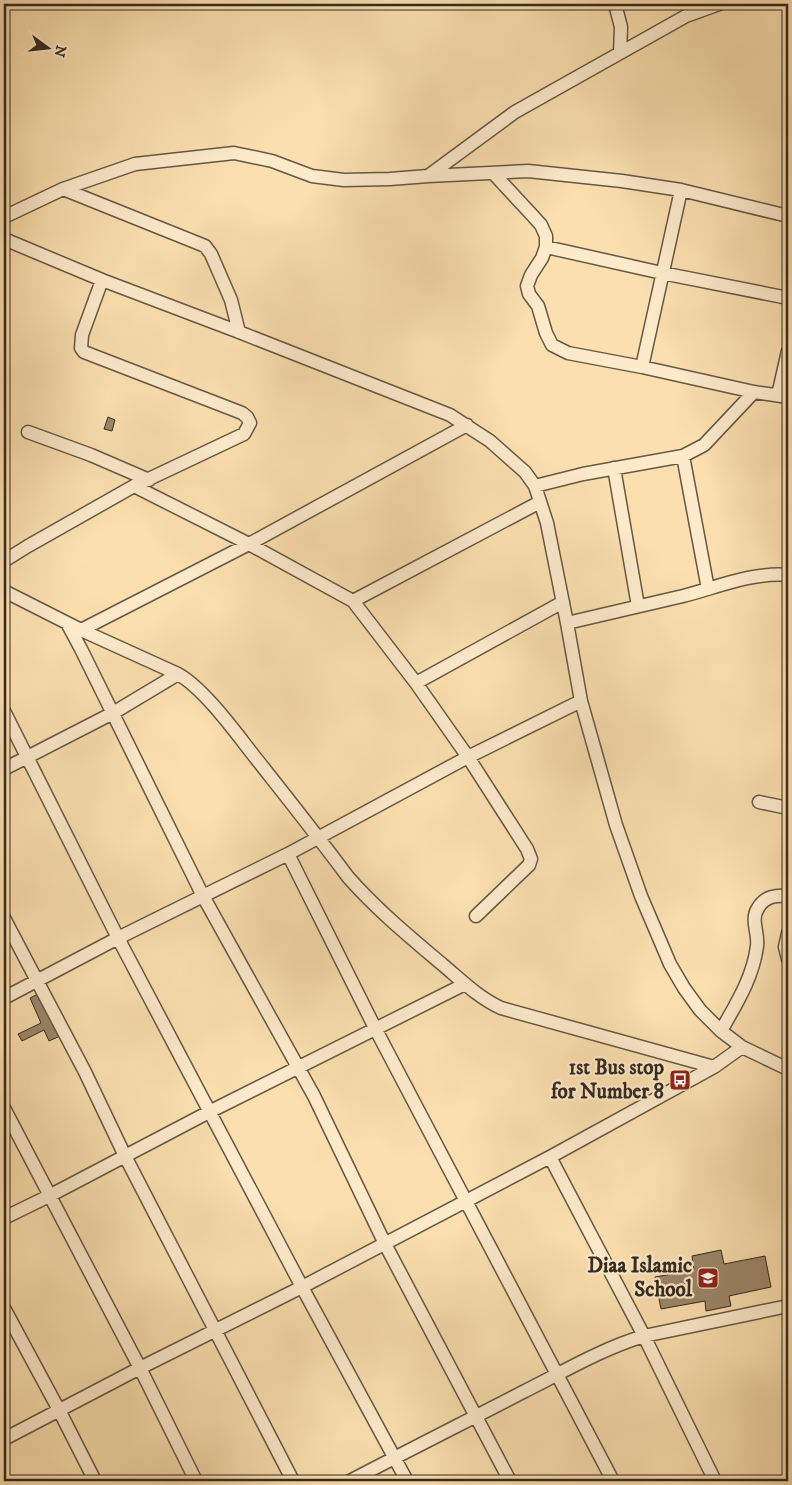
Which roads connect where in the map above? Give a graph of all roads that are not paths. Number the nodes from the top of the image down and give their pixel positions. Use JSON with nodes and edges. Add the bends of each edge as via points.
{"nodes":[{"id":1,"x":615,"y":4,"type":"edge"},
{"id":2,"x":690,"y":4,"type":"edge"},
{"id":3,"x":719,"y":4,"type":"edge"},
{"id":4,"x":686,"y":16,"type":"junction"},
{"id":5,"x":620,"y":53,"type":"junction"},
{"id":6,"x":493,"y":173,"type":"junction"},
{"id":7,"x":428,"y":176,"type":"junction"},
{"id":8,"x":62,"y":189,"type":"junction"},
{"id":9,"x":681,"y":190,"type":"junction"},
{"id":10,"x":788,"y":216,"type":"edge"},
{"id":11,"x":4,"y":217,"type":"edge"},
{"id":12,"x":4,"y":239,"type":"edge"},
{"id":13,"x":546,"y":246,"type":"junction"},
{"id":14,"x":662,"y":273,"type":"junction"},
{"id":15,"x":102,"y":280,"type":"junction"},
{"id":16,"x":788,"y":298,"type":"edge"},
{"id":17,"x":239,"y":332,"type":"junction"},
{"id":18,"x":788,"y":351,"type":"edge"},
{"id":19,"x":642,"y":367,"type":"junction"},
{"id":20,"x":754,"y":392,"type":"junction"},
{"id":21,"x":783,"y":396,"type":"edge"},
{"id":22,"x":467,"y":425,"type":"junction"},
{"id":23,"x":28,"y":432,"type":"dead end"},
{"id":24,"x":682,"y":456,"type":"junction"},
{"id":25,"x":614,"y":468,"type":"junction"},
{"id":26,"x":149,"y":480,"type":"junction"},
{"id":27,"x":134,"y":486,"type":"junction"},
{"id":28,"x":535,"y":486,"type":"junction"},
{"id":29,"x":540,"y":502,"type":"junction"},
{"id":30,"x":249,"y":544,"type":"junction"},
{"id":31,"x":4,"y":561,"type":"edge"},
{"id":32,"x":788,"y":575,"type":"edge"},
{"id":33,"x":708,"y":589,"type":"junction"},
{"id":34,"x":4,"y":591,"type":"edge"},
{"id":35,"x":353,"y":602,"type":"junction"},
{"id":36,"x":563,"y":602,"type":"junction"},
{"id":37,"x":638,"y":606,"type":"junction"},
{"id":38,"x":568,"y":622,"type":"junction"},
{"id":39,"x":67,"y":623,"type":"junction"},
{"id":40,"x":80,"y":630,"type":"junction"},
{"id":41,"x":178,"y":674,"type":"junction"},
{"id":42,"x":416,"y":683,"type":"junction"},
{"id":43,"x":581,"y":701,"type":"junction"},
{"id":44,"x":4,"y":711,"type":"edge"},
{"id":45,"x":113,"y":713,"type":"junction"},
{"id":46,"x":28,"y":757,"type":"junction"},
{"id":47,"x":468,"y":757,"type":"junction"},
{"id":48,"x":4,"y":769,"type":"edge"},
{"id":49,"x":759,"y":802,"type":"dead end"},
{"id":50,"x":788,"y":808,"type":"edge"},
{"id":51,"x":318,"y":837,"type":"junction"},
{"id":52,"x":288,"y":854,"type":"junction"},
{"id":53,"x":203,"y":896,"type":"junction"},
{"id":54,"x":788,"y":896,"type":"edge"},
{"id":55,"x":476,"y":916,"type":"dead end"},
{"id":56,"x":4,"y":918,"type":"edge"},
{"id":57,"x":788,"y":933,"type":"edge"},
{"id":58,"x":118,"y":938,"type":"junction"},
{"id":59,"x":788,"y":958,"type":"edge"},
{"id":60,"x":38,"y":981,"type":"junction"},
{"id":61,"x":465,"y":984,"type":"junction"},
{"id":62,"x":4,"y":998,"type":"edge"},
{"id":63,"x":375,"y":1028,"type":"junction"},
{"id":64,"x":721,"y":1031,"type":"junction"},
{"id":65,"x":742,"y":1047,"type":"junction"},
{"id":66,"x":298,"y":1067,"type":"junction"},
{"id":67,"x":714,"y":1068,"type":"junction"},
{"id":68,"x":788,"y":1069,"type":"edge"},
{"id":69,"x":4,"y":1108,"type":"edge"},
{"id":70,"x":209,"y":1112,"type":"junction"},
{"id":71,"x":125,"y":1156,"type":"junction"},
{"id":72,"x":550,"y":1157,"type":"junction"},
{"id":73,"x":49,"y":1196,"type":"junction"},
{"id":74,"x":465,"y":1201,"type":"junction"},
{"id":75,"x":4,"y":1218,"type":"edge"},
{"id":76,"x":385,"y":1244,"type":"junction"},
{"id":77,"x":302,"y":1287,"type":"junction"},
{"id":78,"x":788,"y":1306,"type":"edge"},
{"id":79,"x":4,"y":1308,"type":"edge"},
{"id":80,"x":215,"y":1331,"type":"junction"},
{"id":81,"x":644,"y":1336,"type":"junction"},
{"id":82,"x":140,"y":1368,"type":"junction"},
{"id":83,"x":556,"y":1375,"type":"junction"},
{"id":84,"x":59,"y":1410,"type":"junction"},
{"id":85,"x":476,"y":1416,"type":"junction"},
{"id":86,"x":4,"y":1439,"type":"edge"},
{"id":87,"x":395,"y":1458,"type":"junction"},
{"id":88,"x":95,"y":1481,"type":"edge"},
{"id":89,"x":196,"y":1481,"type":"edge"},
{"id":90,"x":293,"y":1481,"type":"edge"},
{"id":91,"x":350,"y":1481,"type":"edge"},
{"id":92,"x":406,"y":1481,"type":"edge"},
{"id":93,"x":510,"y":1481,"type":"edge"},
{"id":94,"x":612,"y":1481,"type":"edge"},
{"id":95,"x":715,"y":1481,"type":"edge"}],
"edges":[{"from":1,"to":5,"type":"street","via":[[621,27]]},
{"from":2,"to":4,"type":"street"},
{"from":3,"to":4,"type":"street"},
{"from":4,"to":5,"type":"street"},
{"from":5,"to":7,"type":"street","via":[[514,112]]},
{"from":6,"to":7,"type":"street"},
{"from":6,"to":9,"type":"street","via":[[528,171]]},
{"from":6,"to":13,"type":"street","via":[[541,225]]},
{"from":7,"to":8,"type":"street","via":[[344,180],[312,176],[272,161],[234,154],[135,164]]},
{"from":8,"to":11,"type":"street"},
{"from":8,"to":17,"type":"street","via":[[206,246],[231,300]]},
{"from":9,"to":10,"type":"street"},
{"from":9,"to":14,"type":"street"},
{"from":12,"to":15,"type":"street"},
{"from":13,"to":14,"type":"street"},
{"from":13,"to":19,"type":"street","via":[[527,286],[552,345],[568,353]]},
{"from":14,"to":16,"type":"street"},
{"from":14,"to":19,"type":"street"},
{"from":15,"to":17,"type":"street"},
{"from":15,"to":26,"type":"street","via":[[82,335],[81,348],[84,352],[242,413],[250,423],[244,434]]},
{"from":17,"to":22,"type":"street","via":[[450,415]]},
{"from":18,"to":21,"type":"street"},
{"from":19,"to":20,"type":"street"},
{"from":20,"to":21,"type":"street"},
{"from":20,"to":24,"type":"street","via":[[704,444]]},
{"from":22,"to":28,"type":"street","via":[[514,462]]},
{"from":22,"to":30,"type":"street"},
{"from":23,"to":26,"type":"street"},
{"from":24,"to":25,"type":"street"},
{"from":24,"to":33,"type":"street"},
{"from":25,"to":28,"type":"street"},
{"from":25,"to":37,"type":"street"},
{"from":26,"to":27,"type":"street"},
{"from":27,"to":30,"type":"street"},
{"from":27,"to":31,"type":"street"},
{"from":28,"to":29,"type":"street"},
{"from":29,"to":35,"type":"street"},
{"from":29,"to":36,"type":"street"},
{"from":30,"to":35,"type":"street"},
{"from":30,"to":40,"type":"street"},
{"from":32,"to":33,"type":"street","via":[[764,575]]},
{"from":33,"to":37,"type":"street"},
{"from":34,"to":39,"type":"street"},
{"from":35,"to":42,"type":"street"},
{"from":36,"to":38,"type":"street"},
{"from":36,"to":42,"type":"street"},
{"from":37,"to":38,"type":"street"},
{"from":38,"to":43,"type":"street"},
{"from":39,"to":40,"type":"street"},
{"from":39,"to":45,"type":"street"},
{"from":40,"to":41,"type":"street"},
{"from":41,"to":45,"type":"street"},
{"from":41,"to":51,"type":"street","via":[[194,685],[229,725]]},
{"from":42,"to":47,"type":"street"},
{"from":43,"to":47,"type":"street"},
{"from":43,"to":64,"type":"street","via":[[616,825],[660,942],[684,988]]},
{"from":44,"to":46,"type":"street"},
{"from":45,"to":46,"type":"street"},
{"from":45,"to":53,"type":"street"},
{"from":46,"to":48,"type":"street"},
{"from":46,"to":58,"type":"street"},
{"from":47,"to":51,"type":"street"},
{"from":47,"to":55,"type":"street","via":[[531,858],[529,865]]},
{"from":49,"to":50,"type":"street"},
{"from":51,"to":52,"type":"street"},
{"from":51,"to":61,"type":"street","via":[[348,877],[383,913]]},
{"from":52,"to":53,"type":"street"},
{"from":52,"to":63,"type":"street"},
{"from":53,"to":58,"type":"street"},
{"from":53,"to":66,"type":"street"},
{"from":54,"to":64,"type":"street","via":[[767,899],[756,912],[757,945],[746,987]]},
{"from":56,"to":60,"type":"street"},
{"from":57,"to":59,"type":"street"},
{"from":58,"to":60,"type":"street"},
{"from":58,"to":70,"type":"street"},
{"from":60,"to":62,"type":"street"},
{"from":60,"to":71,"type":"street"},
{"from":61,"to":63,"type":"street"},
{"from":61,"to":67,"type":"street","via":[[501,1008]]},
{"from":63,"to":66,"type":"street"},
{"from":63,"to":74,"type":"street"},
{"from":64,"to":65,"type":"street"},
{"from":65,"to":67,"type":"street"},
{"from":65,"to":68,"type":"street"},
{"from":66,"to":70,"type":"street"},
{"from":66,"to":76,"type":"street"},
{"from":67,"to":72,"type":"street"},
{"from":69,"to":73,"type":"street"},
{"from":70,"to":71,"type":"street"},
{"from":70,"to":77,"type":"street"},
{"from":71,"to":73,"type":"street"},
{"from":71,"to":80,"type":"street"},
{"from":72,"to":74,"type":"street"},
{"from":72,"to":81,"type":"street"},
{"from":73,"to":75,"type":"street"},
{"from":73,"to":82,"type":"street"},
{"from":74,"to":76,"type":"street"},
{"from":74,"to":83,"type":"street"},
{"from":76,"to":77,"type":"street"},
{"from":76,"to":85,"type":"street"},
{"from":77,"to":80,"type":"street"},
{"from":77,"to":87,"type":"street"},
{"from":78,"to":81,"type":"street"},
{"from":79,"to":84,"type":"street"},
{"from":80,"to":82,"type":"street"},
{"from":80,"to":90,"type":"street"},
{"from":81,"to":83,"type":"street","via":[[598,1352]]},
{"from":81,"to":95,"type":"street"},
{"from":82,"to":84,"type":"street"},
{"from":82,"to":89,"type":"street"},
{"from":83,"to":85,"type":"street"},
{"from":83,"to":94,"type":"street"},
{"from":84,"to":86,"type":"street"},
{"from":84,"to":88,"type":"street"},
{"from":85,"to":87,"type":"street"},
{"from":85,"to":93,"type":"street"},
{"from":87,"to":91,"type":"street"},
{"from":87,"to":92,"type":"street"}]}
